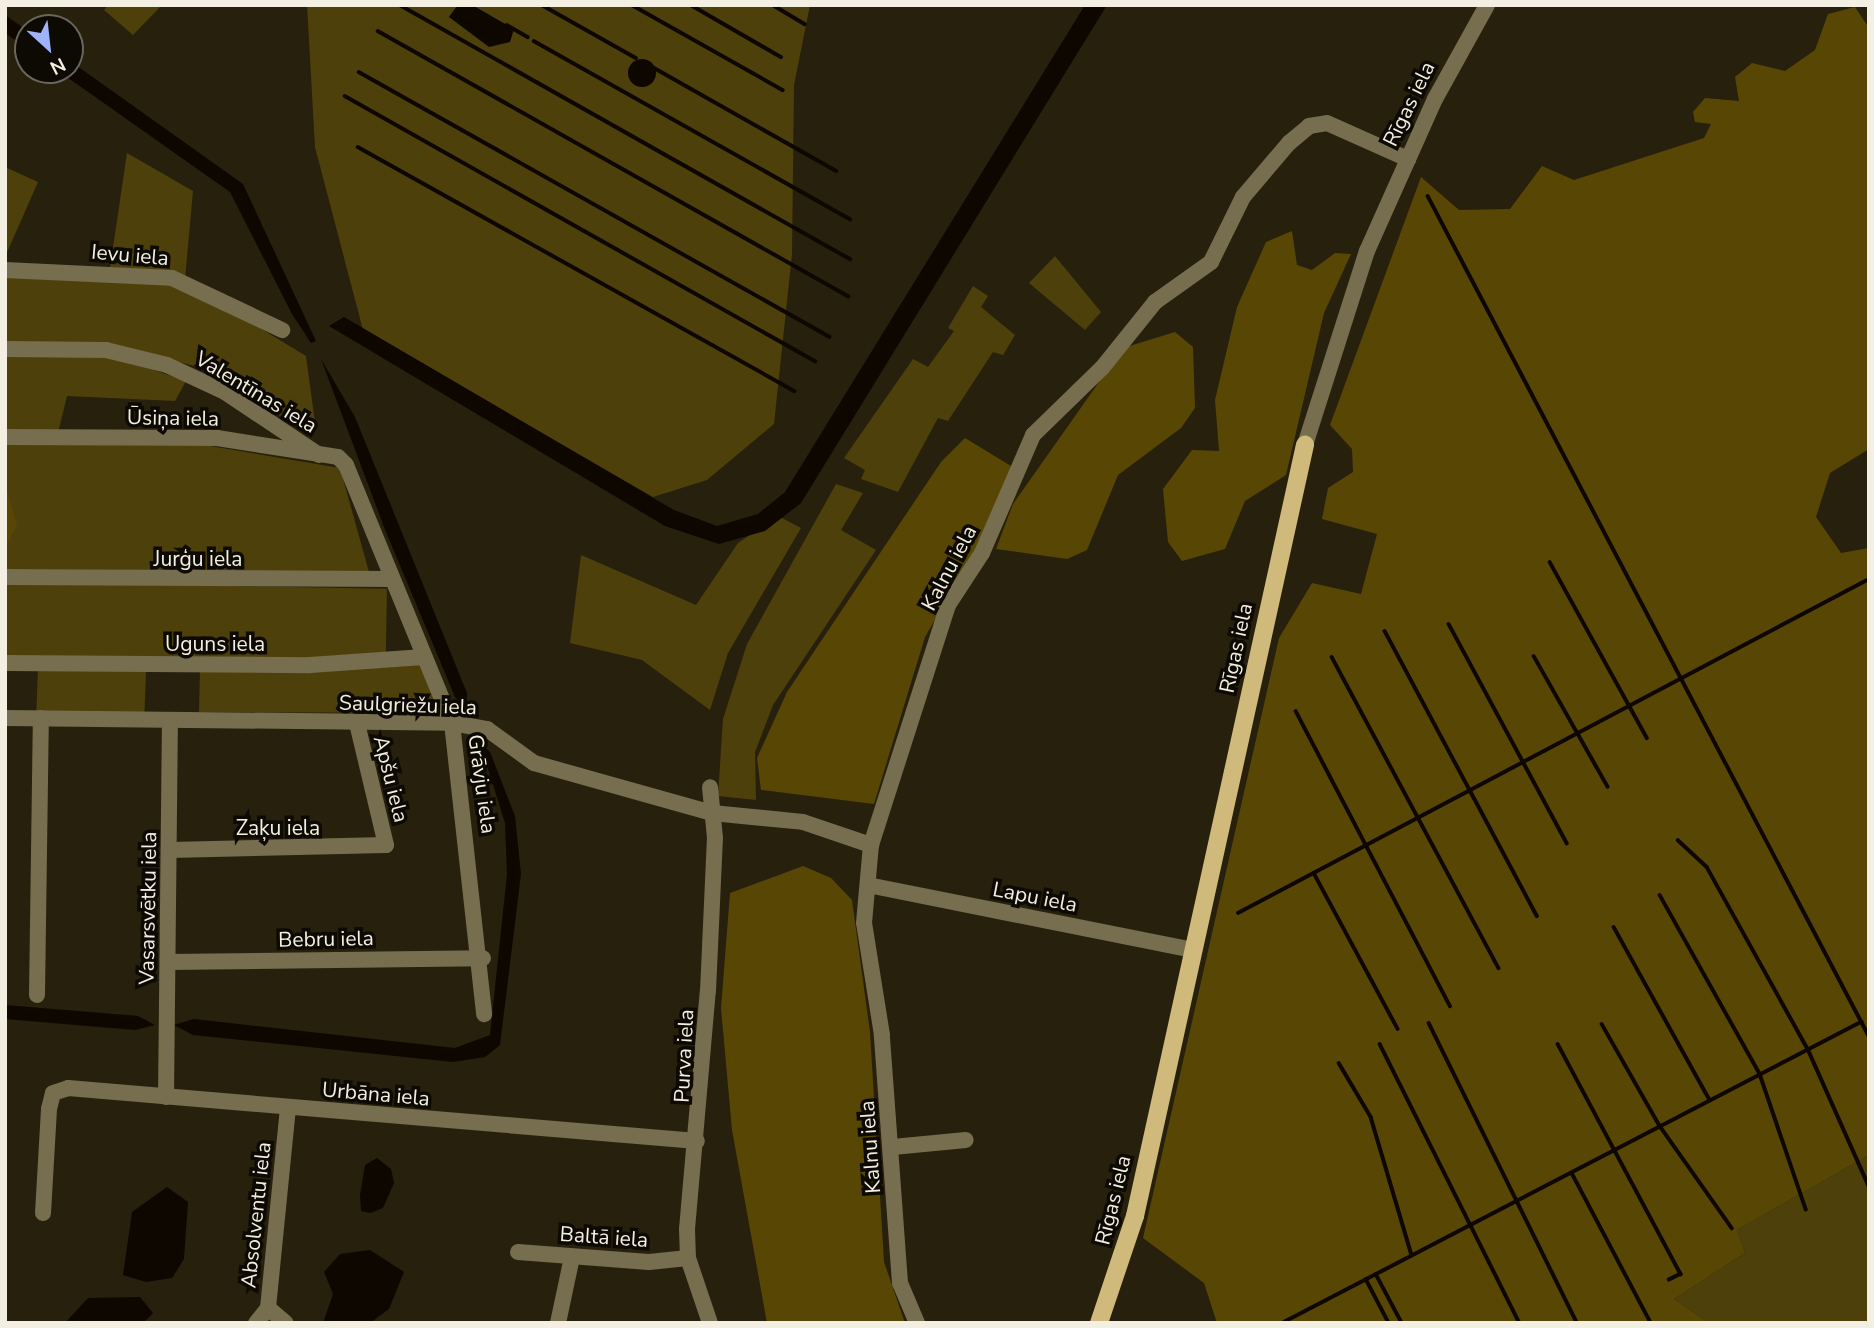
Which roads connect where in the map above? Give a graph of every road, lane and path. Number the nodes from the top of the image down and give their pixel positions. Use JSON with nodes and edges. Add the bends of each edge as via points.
{"nodes":[{"id":1,"x":1487,"y":5,"type":"edge"},
{"id":2,"x":1408,"y":159,"type":"junction"},
{"id":3,"x":5,"y":270,"type":"edge"},
{"id":4,"x":282,"y":330,"type":"dead end"},
{"id":5,"x":5,"y":349,"type":"edge"},
{"id":6,"x":5,"y":437,"type":"edge"},
{"id":7,"x":1305,"y":445,"type":"joint"},
{"id":8,"x":319,"y":455,"type":"junction"},
{"id":9,"x":338,"y":457,"type":"joint"},
{"id":10,"x":5,"y":577,"type":"edge"},
{"id":11,"x":390,"y":579,"type":"junction"},
{"id":12,"x":424,"y":657,"type":"junction"},
{"id":13,"x":5,"y":663,"type":"edge"},
{"id":14,"x":5,"y":718,"type":"edge"},
{"id":15,"x":41,"y":718,"type":"junction"},
{"id":16,"x":170,"y":721,"type":"junction"},
{"id":17,"x":357,"y":723,"type":"junction"},
{"id":18,"x":452,"y":723,"type":"junction"},
{"id":19,"x":710,"y":787,"type":"dead end"},
{"id":20,"x":712,"y":813,"type":"junction"},
{"id":21,"x":386,"y":845,"type":"joint"},
{"id":22,"x":871,"y":845,"type":"junction"},
{"id":23,"x":170,"y":850,"type":"junction"},
{"id":24,"x":868,"y":885,"type":"junction"},
{"id":25,"x":1193,"y":950,"type":"junction"},
{"id":26,"x":482,"y":958,"type":"junction"},
{"id":27,"x":169,"y":962,"type":"junction"},
{"id":28,"x":37,"y":995,"type":"dead end"},
{"id":29,"x":484,"y":1014,"type":"dead end"},
{"id":30,"x":166,"y":1097,"type":"junction"},
{"id":31,"x":288,"y":1108,"type":"junction"},
{"id":32,"x":966,"y":1140,"type":"dead end"},
{"id":33,"x":697,"y":1141,"type":"junction"},
{"id":34,"x":893,"y":1147,"type":"junction"},
{"id":35,"x":43,"y":1213,"type":"dead end"},
{"id":36,"x":518,"y":1252,"type":"dead end"},
{"id":37,"x":572,"y":1257,"type":"junction"},
{"id":38,"x":688,"y":1258,"type":"junction"},
{"id":39,"x":268,"y":1308,"type":"junction"},
{"id":40,"x":256,"y":1323,"type":"edge"},
{"id":41,"x":286,"y":1323,"type":"edge"},
{"id":42,"x":558,"y":1323,"type":"edge"},
{"id":43,"x":710,"y":1323,"type":"edge"},
{"id":44,"x":917,"y":1323,"type":"edge"},
{"id":45,"x":1099,"y":1323,"type":"edge"}],
"edges":[{"from":1,"to":2,"type":"street","name":"Rīgas iela"},
{"from":2,"to":7,"type":"street","name":"Rīgas iela","via":[[1352,289]]},
{"from":2,"to":22,"type":"street","name":"Kalnu iela","via":[[1327,122],[1309,126],[1259,175],[1211,262],[1155,302],[1102,368],[1046,419],[982,553],[948,605]]},
{"from":3,"to":4,"type":"street","name":"Ievu iela","via":[[172,278]]},
{"from":5,"to":8,"type":"street","name":"Valentīnas iela","via":[[106,350],[167,365],[225,392]]},
{"from":6,"to":8,"type":"street","name":"Ūsiņa iela","via":[[217,438]]},
{"from":7,"to":25,"type":"main road","name":"Rīgas iela"},
{"from":8,"to":9,"type":"street","name":"Ūsiņa iela"},
{"from":9,"to":11,"type":"street","name":"Grāvju iela"},
{"from":10,"to":11,"type":"street","name":"Jurģu iela"},
{"from":11,"to":12,"type":"street","name":"Grāvju iela"},
{"from":12,"to":13,"type":"street","name":"Uguns iela","via":[[310,666]]},
{"from":12,"to":18,"type":"street","name":"Grāvju iela"},
{"from":14,"to":15,"type":"street","name":"Saulgriežu iela"},
{"from":15,"to":16,"type":"street","name":"Saulgriežu iela"},
{"from":15,"to":28,"type":"street"},
{"from":16,"to":17,"type":"street","name":"Saulgriežu iela"},
{"from":16,"to":23,"type":"street","name":"Vasarsvētku iela"},
{"from":17,"to":18,"type":"street","name":"Saulgriežu iela"},
{"from":17,"to":21,"type":"street","name":"Apšu iela"},
{"from":18,"to":20,"type":"street","name":"Saulgriežu iela","via":[[486,729],[534,763]]},
{"from":18,"to":26,"type":"street","name":"Grāvju iela"},
{"from":19,"to":20,"type":"street","name":"Purva iela"},
{"from":20,"to":22,"type":"street","name":"Saulgriežu iela","via":[[803,822]]},
{"from":20,"to":33,"type":"street","name":"Purva iela"},
{"from":21,"to":23,"type":"street","name":"Zaķu iela"},
{"from":22,"to":24,"type":"street","name":"Kalnu iela"},
{"from":23,"to":27,"type":"street","name":"Vasarsvētku iela"},
{"from":24,"to":25,"type":"street","name":"Lapu iela"},
{"from":24,"to":34,"type":"street","name":"Kalnu iela","via":[[866,947]]},
{"from":25,"to":45,"type":"main road","name":"Rīgas iela","via":[[1135,1216]]},
{"from":26,"to":27,"type":"street","name":"Bebru iela"},
{"from":26,"to":29,"type":"street","name":"Grāvju iela"},
{"from":27,"to":30,"type":"street","name":"Vasarsvētku iela"},
{"from":30,"to":31,"type":"street","name":"Urbāna iela"},
{"from":30,"to":35,"type":"street","name":"Urbāna iela","via":[[68,1088],[53,1093]]},
{"from":31,"to":33,"type":"street","name":"Urbāna iela"},
{"from":31,"to":39,"type":"street","name":"Absolventu iela"},
{"from":32,"to":34,"type":"street"},
{"from":33,"to":38,"type":"street","name":"Purva iela"},
{"from":34,"to":44,"type":"street","name":"Kalnu iela","via":[[900,1283]]},
{"from":36,"to":37,"type":"street","name":"Baltā iela"},
{"from":37,"to":38,"type":"street","name":"Baltā iela"},
{"from":37,"to":42,"type":"street"},
{"from":38,"to":43,"type":"street","name":"Purva iela"},
{"from":39,"to":40,"type":"street","name":"Absolventu iela"},
{"from":39,"to":41,"type":"street"}]}
